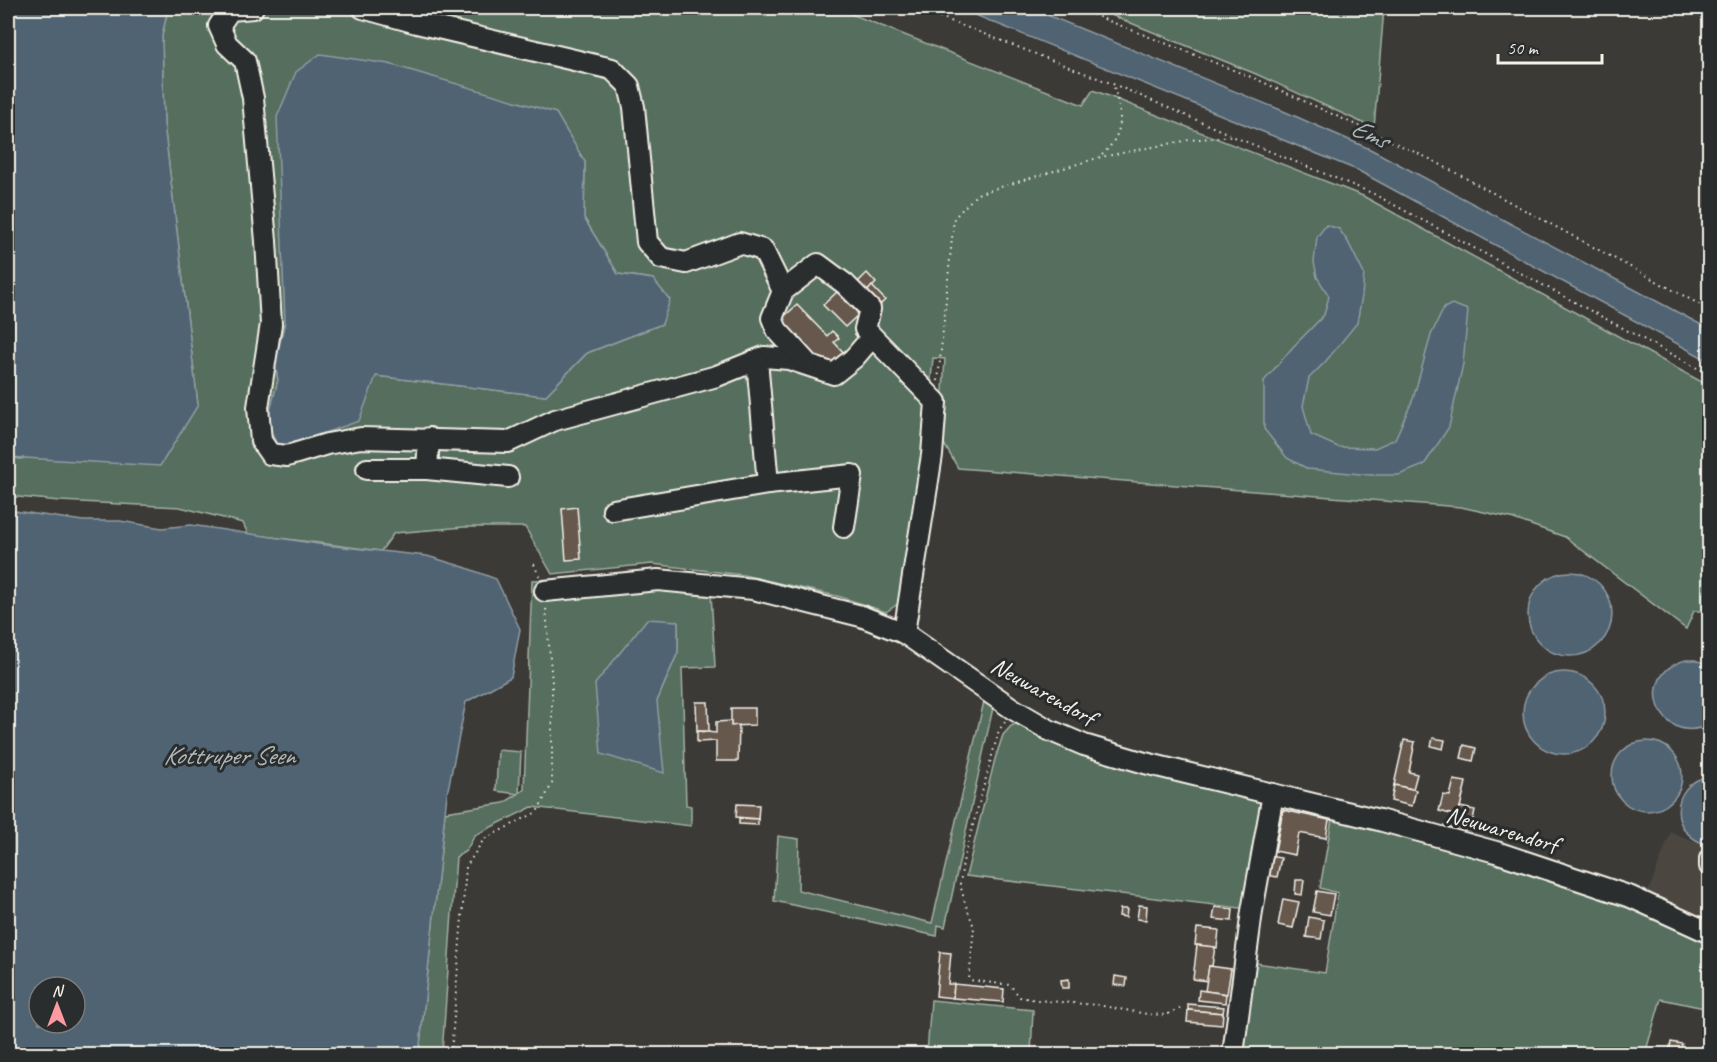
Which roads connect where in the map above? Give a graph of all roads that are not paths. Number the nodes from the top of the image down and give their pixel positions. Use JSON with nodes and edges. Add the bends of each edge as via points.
{"nodes":[{"id":1,"x":253,"y":8,"type":"edge"},
{"id":2,"x":363,"y":8,"type":"edge"},
{"id":3,"x":783,"y":291,"type":"junction"},
{"id":4,"x":869,"y":333,"type":"junction"},
{"id":5,"x":757,"y":360,"type":"junction"},
{"id":6,"x":810,"y":366,"type":"junction"},
{"id":7,"x":429,"y":438,"type":"junction"},
{"id":8,"x":367,"y":469,"type":"dead end"},
{"id":9,"x":427,"y":469,"type":"junction"},
{"id":10,"x":508,"y":477,"type":"dead end"},
{"id":11,"x":768,"y":484,"type":"junction"},
{"id":12,"x":613,"y":510,"type":"dead end"},
{"id":13,"x":844,"y":527,"type":"dead end"},
{"id":14,"x":545,"y":591,"type":"road end"},
{"id":15,"x":904,"y":633,"type":"junction"},
{"id":16,"x":1273,"y":794,"type":"junction"},
{"id":17,"x":1710,"y":859,"type":"edge"},
{"id":18,"x":1710,"y":866,"type":"edge"},
{"id":19,"x":1710,"y":933,"type":"edge"},
{"id":20,"x":1233,"y":1054,"type":"edge"}],
"edges":[{"from":1,"to":7,"type":"street","via":[[230,10],[219,26],[227,44],[246,61],[253,98],[271,324],[258,407],[261,441],[270,454],[287,456],[361,438]]},
{"from":2,"to":3,"type":"street","via":[[612,69],[628,86],[634,107],[647,242],[661,258],[686,262],[740,243],[763,250]]},
{"from":3,"to":4,"type":"street","via":[[818,264],[870,309]]},
{"from":3,"to":6,"type":"street","via":[[772,318],[774,324]]},
{"from":4,"to":6,"type":"street","via":[[854,358],[834,374]]},
{"from":4,"to":15,"type":"street","via":[[936,402],[932,455]]},
{"from":5,"to":6,"type":"street","via":[[789,359]]},
{"from":5,"to":7,"type":"street","via":[[717,376],[555,420],[508,442]]},
{"from":5,"to":11,"type":"street"},
{"from":7,"to":9,"type":"street"},
{"from":8,"to":9,"type":"street"},
{"from":9,"to":10,"type":"street"},
{"from":11,"to":12,"type":"street"},
{"from":11,"to":13,"type":"street","via":[[852,475]]},
{"from":14,"to":15,"type":"street","name":"Neuwarendorf","via":[[658,580],[753,589],[861,616]]},
{"from":15,"to":16,"type":"street","name":"Neuwarendorf","via":[[1013,709],[1084,745]]},
{"from":16,"to":19,"type":"street","name":"Neuwarendorf","via":[[1552,870],[1631,897]]},
{"from":16,"to":20,"type":"street"},
{"from":17,"to":18,"type":"street"}]}
